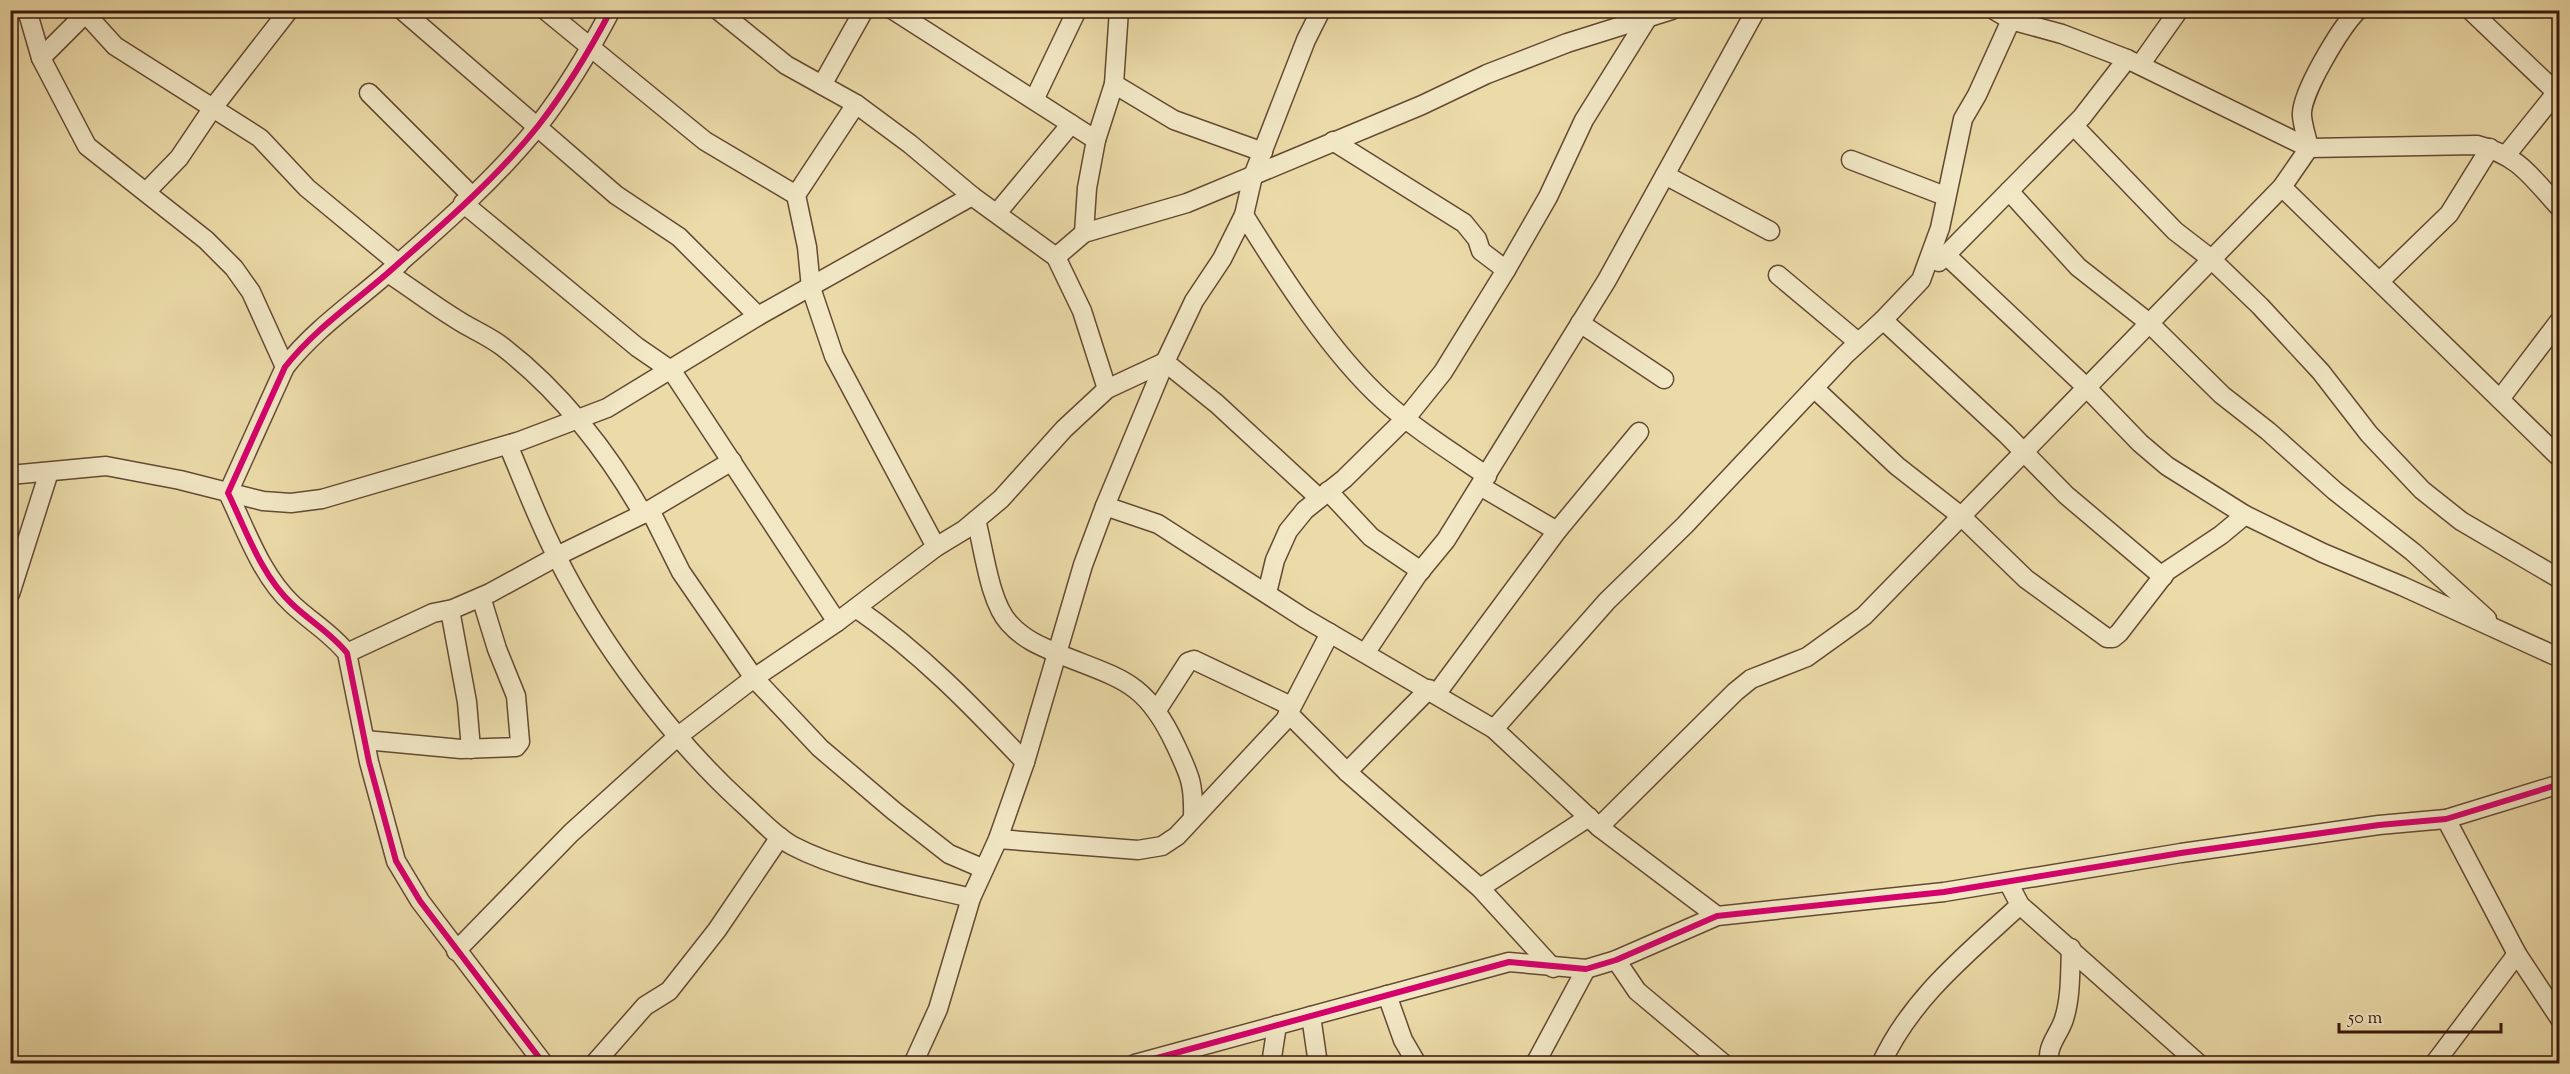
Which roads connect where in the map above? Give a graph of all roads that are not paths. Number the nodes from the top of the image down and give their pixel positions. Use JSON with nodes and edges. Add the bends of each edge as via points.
{"nodes":[{"id":1,"x":27,"y":10,"type":"edge"},
{"id":2,"x":290,"y":10,"type":"edge"},
{"id":3,"x":402,"y":10,"type":"edge"},
{"id":4,"x":545,"y":10,"type":"edge"},
{"id":5,"x":611,"y":10,"type":"edge"},
{"id":6,"x":718,"y":10,"type":"edge"},
{"id":7,"x":864,"y":10,"type":"edge"},
{"id":8,"x":893,"y":10,"type":"edge"},
{"id":9,"x":1077,"y":10,"type":"edge"},
{"id":10,"x":1119,"y":10,"type":"edge"},
{"id":11,"x":1321,"y":10,"type":"edge"},
{"id":12,"x":1672,"y":10,"type":"edge"},
{"id":13,"x":1756,"y":10,"type":"edge"},
{"id":14,"x":1994,"y":10,"type":"edge"},
{"id":15,"x":2179,"y":10,"type":"edge"},
{"id":16,"x":2358,"y":10,"type":"edge"},
{"id":17,"x":2470,"y":10,"type":"edge"},
{"id":18,"x":87,"y":12,"type":"edge"},
{"id":19,"x":1647,"y":19,"type":"junction"},
{"id":20,"x":2011,"y":20,"type":"junction"},
{"id":21,"x":591,"y":48,"type":"junction"},
{"id":22,"x":41,"y":58,"type":"junction"},
{"id":23,"x":2134,"y":62,"type":"junction"},
{"id":24,"x":1114,"y":84,"type":"junction"},
{"id":25,"x":822,"y":85,"type":"junction"},
{"id":26,"x":2558,"y":90,"type":"edge"},
{"id":27,"x":369,"y":93,"type":"dead end"},
{"id":28,"x":1034,"y":100,"type":"junction"},
{"id":29,"x":856,"y":104,"type":"junction"},
{"id":30,"x":212,"y":109,"type":"junction"},
{"id":31,"x":1071,"y":124,"type":"junction"},
{"id":32,"x":538,"y":126,"type":"junction"},
{"id":33,"x":2074,"y":126,"type":"junction"},
{"id":34,"x":1096,"y":140,"type":"junction"},
{"id":35,"x":1333,"y":141,"type":"junction"},
{"id":36,"x":2309,"y":148,"type":"junction"},
{"id":37,"x":2498,"y":151,"type":"junction"},
{"id":38,"x":1263,"y":152,"type":"junction"},
{"id":39,"x":1851,"y":160,"type":"dead end"},
{"id":40,"x":1665,"y":175,"type":"junction"},
{"id":41,"x":1253,"y":176,"type":"junction"},
{"id":42,"x":2282,"y":186,"type":"junction"},
{"id":43,"x":2009,"y":191,"type":"junction"},
{"id":44,"x":146,"y":192,"type":"junction"},
{"id":45,"x":796,"y":195,"type":"junction"},
{"id":46,"x":972,"y":196,"type":"junction"},
{"id":47,"x":1945,"y":196,"type":"junction"},
{"id":48,"x":467,"y":199,"type":"junction"},
{"id":49,"x":2559,"y":208,"type":"edge"},
{"id":50,"x":997,"y":213,"type":"junction"},
{"id":51,"x":1244,"y":216,"type":"junction"},
{"id":52,"x":1770,"y":231,"type":"dead end"},
{"id":53,"x":1084,"y":233,"type":"junction"},
{"id":54,"x":1946,"y":255,"type":"junction"},
{"id":55,"x":1056,"y":257,"type":"junction"},
{"id":56,"x":2210,"y":258,"type":"junction"},
{"id":57,"x":393,"y":268,"type":"junction"},
{"id":58,"x":1506,"y":270,"type":"junction"},
{"id":59,"x":1778,"y":275,"type":"dead end"},
{"id":60,"x":1921,"y":280,"type":"junction"},
{"id":61,"x":2380,"y":281,"type":"junction"},
{"id":62,"x":811,"y":288,"type":"junction"},
{"id":63,"x":758,"y":316,"type":"junction"},
{"id":64,"x":1883,"y":320,"type":"junction"},
{"id":65,"x":2559,"y":320,"type":"edge"},
{"id":66,"x":1580,"y":322,"type":"junction"},
{"id":67,"x":2148,"y":322,"type":"junction"},
{"id":68,"x":1858,"y":342,"type":"junction"},
{"id":69,"x":1165,"y":362,"type":"junction"},
{"id":70,"x":285,"y":367,"type":"junction"},
{"id":71,"x":672,"y":371,"type":"junction"},
{"id":72,"x":1664,"y":379,"type":"dead end"},
{"id":73,"x":2086,"y":387,"type":"junction"},
{"id":74,"x":1107,"y":388,"type":"junction"},
{"id":75,"x":1814,"y":388,"type":"junction"},
{"id":76,"x":2500,"y":399,"type":"junction"},
{"id":77,"x":1406,"y":418,"type":"junction"},
{"id":78,"x":577,"y":419,"type":"junction"},
{"id":79,"x":1639,"y":432,"type":"dead end"},
{"id":80,"x":508,"y":445,"type":"junction"},
{"id":81,"x":2024,"y":453,"type":"junction"},
{"id":82,"x":2559,"y":458,"type":"edge"},
{"id":83,"x":732,"y":461,"type":"junction"},
{"id":84,"x":49,"y":472,"type":"junction"},
{"id":85,"x":10,"y":475,"type":"edge"},
{"id":86,"x":1484,"y":481,"type":"junction"},
{"id":87,"x":228,"y":493,"type":"junction"},
{"id":88,"x":1323,"y":494,"type":"junction"},
{"id":89,"x":1105,"y":506,"type":"junction"},
{"id":90,"x":647,"y":512,"type":"junction"},
{"id":91,"x":2244,"y":515,"type":"junction"},
{"id":92,"x":1961,"y":516,"type":"junction"},
{"id":93,"x":976,"y":520,"type":"junction"},
{"id":94,"x":1557,"y":531,"type":"junction"},
{"id":95,"x":936,"y":547,"type":"junction"},
{"id":96,"x":556,"y":557,"type":"junction"},
{"id":97,"x":1420,"y":571,"type":"junction"},
{"id":98,"x":2163,"y":577,"type":"junction"},
{"id":99,"x":2559,"y":579,"type":"edge"},
{"id":100,"x":1267,"y":592,"type":"junction"},
{"id":101,"x":10,"y":594,"type":"edge"},
{"id":102,"x":481,"y":597,"type":"junction"},
{"id":103,"x":856,"y":608,"type":"junction"},
{"id":104,"x":450,"y":610,"type":"junction"},
{"id":105,"x":837,"y":622,"type":"junction"},
{"id":106,"x":2500,"y":631,"type":"junction"},
{"id":107,"x":1330,"y":633,"type":"junction"},
{"id":108,"x":1056,"y":652,"type":"junction"},
{"id":109,"x":1366,"y":652,"type":"junction"},
{"id":110,"x":347,"y":654,"type":"junction"},
{"id":111,"x":2559,"y":658,"type":"edge"},
{"id":112,"x":754,"y":678,"type":"junction"},
{"id":113,"x":1433,"y":691,"type":"junction"},
{"id":114,"x":1290,"y":709,"type":"junction"},
{"id":115,"x":1157,"y":710,"type":"junction"},
{"id":116,"x":1494,"y":729,"type":"junction"},
{"id":117,"x":677,"y":737,"type":"junction"},
{"id":118,"x":365,"y":740,"type":"junction"},
{"id":119,"x":471,"y":749,"type":"junction"},
{"id":120,"x":1025,"y":762,"type":"junction"},
{"id":121,"x":1347,"y":772,"type":"junction"},
{"id":122,"x":2559,"y":784,"type":"edge"},
{"id":123,"x":1193,"y":818,"type":"junction"},
{"id":124,"x":2446,"y":819,"type":"junction"},
{"id":125,"x":1594,"y":822,"type":"junction"},
{"id":126,"x":780,"y":837,"type":"junction"},
{"id":127,"x":998,"y":839,"type":"junction"},
{"id":128,"x":984,"y":868,"type":"junction"},
{"id":129,"x":2008,"y":882,"type":"junction"},
{"id":130,"x":1480,"y":888,"type":"junction"},
{"id":131,"x":970,"y":898,"type":"junction"},
{"id":132,"x":2020,"y":905,"type":"junction"},
{"id":133,"x":1717,"y":916,"type":"junction"},
{"id":134,"x":2071,"y":948,"type":"junction"},
{"id":135,"x":456,"y":951,"type":"junction"},
{"id":136,"x":2517,"y":954,"type":"junction"},
{"id":137,"x":1616,"y":960,"type":"junction"},
{"id":138,"x":1553,"y":968,"type":"junction"},
{"id":139,"x":1586,"y":969,"type":"junction"},
{"id":140,"x":1387,"y":995,"type":"junction"},
{"id":141,"x":1311,"y":1016,"type":"junction"},
{"id":142,"x":2559,"y":1019,"type":"edge"},
{"id":143,"x":1277,"y":1025,"type":"junction"},
{"id":144,"x":544,"y":1064,"type":"edge"},
{"id":145,"x":594,"y":1064,"type":"edge"},
{"id":146,"x":913,"y":1064,"type":"edge"},
{"id":147,"x":1135,"y":1064,"type":"edge"},
{"id":148,"x":1271,"y":1064,"type":"edge"},
{"id":149,"x":1318,"y":1064,"type":"edge"},
{"id":150,"x":1417,"y":1064,"type":"edge"},
{"id":151,"x":1535,"y":1064,"type":"edge"},
{"id":152,"x":1724,"y":1064,"type":"edge"},
{"id":153,"x":1881,"y":1064,"type":"edge"},
{"id":154,"x":2050,"y":1064,"type":"edge"},
{"id":155,"x":2199,"y":1064,"type":"edge"},
{"id":156,"x":2434,"y":1064,"type":"edge"}],
"edges":[{"from":1,"to":22,"type":"street"},
{"from":2,"to":30,"type":"street"},
{"from":3,"to":32,"type":"street"},
{"from":4,"to":21,"type":"street"},
{"from":5,"to":21,"type":"street"},
{"from":6,"to":25,"type":"street","via":[[786,65]]},
{"from":7,"to":25,"type":"street"},
{"from":8,"to":28,"type":"street"},
{"from":9,"to":28,"type":"street"},
{"from":10,"to":24,"type":"street"},
{"from":11,"to":38,"type":"street"},
{"from":12,"to":19,"type":"street"},
{"from":13,"to":40,"type":"street"},
{"from":14,"to":20,"type":"street"},
{"from":15,"to":23,"type":"street"},
{"from":16,"to":36,"type":"street","via":[[2332,45],[2306,96],[2301,115]]},
{"from":17,"to":26,"type":"street"},
{"from":18,"to":22,"type":"street"},
{"from":18,"to":30,"type":"street","via":[[115,46]]},
{"from":19,"to":35,"type":"street","via":[[1487,74]]},
{"from":19,"to":58,"type":"street","via":[[1584,120],[1548,197]]},
{"from":20,"to":23,"type":"street","via":[[2062,34]]},
{"from":20,"to":47,"type":"street","via":[[1963,119]]},
{"from":21,"to":32,"type":"street"},
{"from":21,"to":45,"type":"street","via":[[705,141]]},
{"from":22,"to":44,"type":"street","via":[[87,146]]},
{"from":23,"to":33,"type":"street"},
{"from":23,"to":36,"type":"street"},
{"from":24,"to":34,"type":"street"},
{"from":24,"to":38,"type":"street","via":[[1174,120]]},
{"from":25,"to":29,"type":"street"},
{"from":26,"to":37,"type":"street"},
{"from":27,"to":48,"type":"street"},
{"from":28,"to":31,"type":"street"},
{"from":29,"to":45,"type":"street"},
{"from":29,"to":46,"type":"street"},
{"from":30,"to":44,"type":"street","via":[[184,151]]},
{"from":30,"to":57,"type":"street","via":[[260,138],[306,188]]},
{"from":31,"to":34,"type":"street"},
{"from":31,"to":50,"type":"street"},
{"from":32,"to":48,"type":"street"},
{"from":32,"to":63,"type":"street","via":[[616,195],[679,237]]},
{"from":33,"to":43,"type":"street"},
{"from":33,"to":56,"type":"street","via":[[2175,231]]},
{"from":34,"to":53,"type":"street"},
{"from":35,"to":41,"type":"street"},
{"from":35,"to":58,"type":"street","via":[[1464,223],[1477,238],[1481,251]]},
{"from":36,"to":37,"type":"street","via":[[2476,145]]},
{"from":36,"to":42,"type":"street"},
{"from":37,"to":49,"type":"street","via":[[2519,163]]},
{"from":37,"to":61,"type":"street","via":[[2449,214]]},
{"from":38,"to":41,"type":"street"},
{"from":39,"to":47,"type":"street"},
{"from":40,"to":52,"type":"street"},
{"from":40,"to":66,"type":"street"},
{"from":41,"to":51,"type":"street"},
{"from":41,"to":53,"type":"street","via":[[1187,203]]},
{"from":42,"to":56,"type":"street"},
{"from":42,"to":61,"type":"street"},
{"from":43,"to":54,"type":"street"},
{"from":43,"to":67,"type":"street","via":[[2078,267]]},
{"from":44,"to":70,"type":"street","via":[[234,268],[251,292]]},
{"from":45,"to":62,"type":"street"},
{"from":46,"to":50,"type":"street"},
{"from":46,"to":62,"type":"street"},
{"from":47,"to":60,"type":"street","via":[[1940,228]]},
{"from":48,"to":57,"type":"street"},
{"from":48,"to":71,"type":"street","via":[[637,347]]},
{"from":50,"to":55,"type":"street"},
{"from":51,"to":69,"type":"street","via":[[1194,301]]},
{"from":51,"to":77,"type":"street","via":[[1329,340],[1366,382]]},
{"from":53,"to":55,"type":"street"},
{"from":54,"to":60,"type":"street"},
{"from":54,"to":73,"type":"street"},
{"from":55,"to":74,"type":"street","via":[[1082,311]]},
{"from":56,"to":67,"type":"street"},
{"from":56,"to":99,"type":"street","via":[[2321,372],[2369,434],[2422,490],[2461,521]]},
{"from":57,"to":70,"type":"street","via":[[312,335]]},
{"from":57,"to":78,"type":"street","via":[[455,319],[502,346]]},
{"from":58,"to":77,"type":"street","via":[[1443,372]]},
{"from":59,"to":68,"type":"street"},
{"from":60,"to":64,"type":"street"},
{"from":61,"to":76,"type":"street"},
{"from":62,"to":63,"type":"street"},
{"from":62,"to":95,"type":"street","via":[[834,356]]},
{"from":63,"to":71,"type":"street"},
{"from":64,"to":68,"type":"street"},
{"from":64,"to":81,"type":"street"},
{"from":65,"to":76,"type":"street"},
{"from":66,"to":72,"type":"street"},
{"from":66,"to":86,"type":"street"},
{"from":67,"to":73,"type":"street"},
{"from":67,"to":106,"type":"street","via":[[2222,395],[2413,552]]},
{"from":68,"to":75,"type":"street"},
{"from":69,"to":74,"type":"street"},
{"from":69,"to":88,"type":"street"},
{"from":69,"to":89,"type":"street"},
{"from":70,"to":87,"type":"street"},
{"from":71,"to":78,"type":"street","via":[[607,408]]},
{"from":71,"to":83,"type":"street"},
{"from":73,"to":81,"type":"street"},
{"from":73,"to":91,"type":"street","via":[[2159,459]]},
{"from":74,"to":93,"type":"street"},
{"from":75,"to":92,"type":"street","via":[[1897,466]]},
{"from":75,"to":116,"type":"street","via":[[1607,601]]},
{"from":76,"to":82,"type":"street"},
{"from":77,"to":86,"type":"street"},
{"from":77,"to":88,"type":"street","via":[[1344,479]]},
{"from":78,"to":80,"type":"street"},
{"from":78,"to":90,"type":"street"},
{"from":79,"to":94,"type":"street"},
{"from":80,"to":87,"type":"street","via":[[322,499],[291,503]]},
{"from":80,"to":96,"type":"street"},
{"from":81,"to":92,"type":"street"},
{"from":81,"to":98,"type":"street","via":[[2110,535]]},
{"from":83,"to":90,"type":"street"},
{"from":83,"to":105,"type":"street"},
{"from":84,"to":85,"type":"street"},
{"from":84,"to":87,"type":"street","via":[[106,466]]},
{"from":84,"to":101,"type":"street"},
{"from":86,"to":94,"type":"street"},
{"from":86,"to":97,"type":"street","via":[[1446,540]]},
{"from":87,"to":110,"type":"street","via":[[268,575],[292,604],[336,639]]},
{"from":88,"to":97,"type":"street","via":[[1371,537]]},
{"from":88,"to":100,"type":"street","via":[[1288,531]]},
{"from":89,"to":100,"type":"street","via":[[1158,524]]},
{"from":89,"to":108,"type":"street"},
{"from":90,"to":96,"type":"street"},
{"from":90,"to":112,"type":"street","via":[[681,572]]},
{"from":91,"to":98,"type":"street"},
{"from":91,"to":106,"type":"street"},
{"from":92,"to":98,"type":"street","via":[[2026,579],[2107,638],[2120,633]]},
{"from":92,"to":125,"type":"street","via":[[1864,616],[1807,657],[1751,679]]},
{"from":93,"to":95,"type":"street"},
{"from":93,"to":108,"type":"street","via":[[998,608],[1021,635]]},
{"from":94,"to":113,"type":"street"},
{"from":95,"to":103,"type":"street"},
{"from":96,"to":102,"type":"street"},
{"from":96,"to":117,"type":"street","via":[[615,653]]},
{"from":97,"to":109,"type":"street"},
{"from":100,"to":107,"type":"street"},
{"from":102,"to":104,"type":"street"},
{"from":102,"to":119,"type":"street","via":[[516,696],[522,738],[516,747]]},
{"from":103,"to":105,"type":"street"},
{"from":103,"to":120,"type":"street","via":[[931,665]]},
{"from":104,"to":110,"type":"street","via":[[433,613]]},
{"from":104,"to":119,"type":"street"},
{"from":105,"to":112,"type":"street"},
{"from":106,"to":111,"type":"street"},
{"from":107,"to":109,"type":"street"},
{"from":107,"to":114,"type":"street"},
{"from":108,"to":115,"type":"street","via":[[1123,679],[1152,701]]},
{"from":108,"to":120,"type":"street"},
{"from":109,"to":113,"type":"street"},
{"from":110,"to":118,"type":"street"},
{"from":112,"to":117,"type":"street"},
{"from":112,"to":128,"type":"street","via":[[820,748],[894,811],[949,854]]},
{"from":113,"to":116,"type":"street"},
{"from":113,"to":121,"type":"street"},
{"from":114,"to":115,"type":"street","via":[[1194,660],[1188,662]]},
{"from":114,"to":121,"type":"street"},
{"from":114,"to":123,"type":"street","via":[[1280,727]]},
{"from":115,"to":123,"type":"street","via":[[1194,788]]},
{"from":116,"to":125,"type":"street"},
{"from":117,"to":126,"type":"street","via":[[708,772]]},
{"from":117,"to":135,"type":"street","via":[[571,833]]},
{"from":118,"to":119,"type":"street"},
{"from":118,"to":135,"type":"street","via":[[396,861]]},
{"from":120,"to":127,"type":"street"},
{"from":121,"to":130,"type":"street"},
{"from":122,"to":124,"type":"street"},
{"from":123,"to":127,"type":"street","via":[[1162,846],[1138,850]]},
{"from":124,"to":129,"type":"street","via":[[2344,830]]},
{"from":124,"to":136,"type":"street"},
{"from":125,"to":130,"type":"street"},
{"from":125,"to":133,"type":"street"},
{"from":126,"to":131,"type":"street","via":[[817,858]]},
{"from":126,"to":145,"type":"street","via":[[717,930],[669,991],[645,1006]]},
{"from":127,"to":128,"type":"street"},
{"from":128,"to":131,"type":"street"},
{"from":129,"to":132,"type":"street"},
{"from":129,"to":133,"type":"street"},
{"from":130,"to":138,"type":"street"},
{"from":131,"to":146,"type":"street","via":[[938,1010]]},
{"from":132,"to":134,"type":"street"},
{"from":132,"to":153,"type":"street","via":[[1916,1004]]},
{"from":133,"to":137,"type":"street"},
{"from":134,"to":154,"type":"street","via":[[2068,997],[2063,1021],[2050,1046]]},
{"from":134,"to":155,"type":"street"},
{"from":135,"to":144,"type":"street"},
{"from":136,"to":142,"type":"street"},
{"from":136,"to":156,"type":"street"},
{"from":137,"to":139,"type":"street"},
{"from":137,"to":152,"type":"street","via":[[1637,991]]},
{"from":138,"to":139,"type":"street"},
{"from":138,"to":140,"type":"street","via":[[1509,962]]},
{"from":139,"to":151,"type":"street"},
{"from":140,"to":141,"type":"street"},
{"from":140,"to":150,"type":"street","via":[[1403,1040]]},
{"from":141,"to":143,"type":"street"},
{"from":141,"to":149,"type":"street"},
{"from":143,"to":147,"type":"street"},
{"from":143,"to":148,"type":"street"}]}
